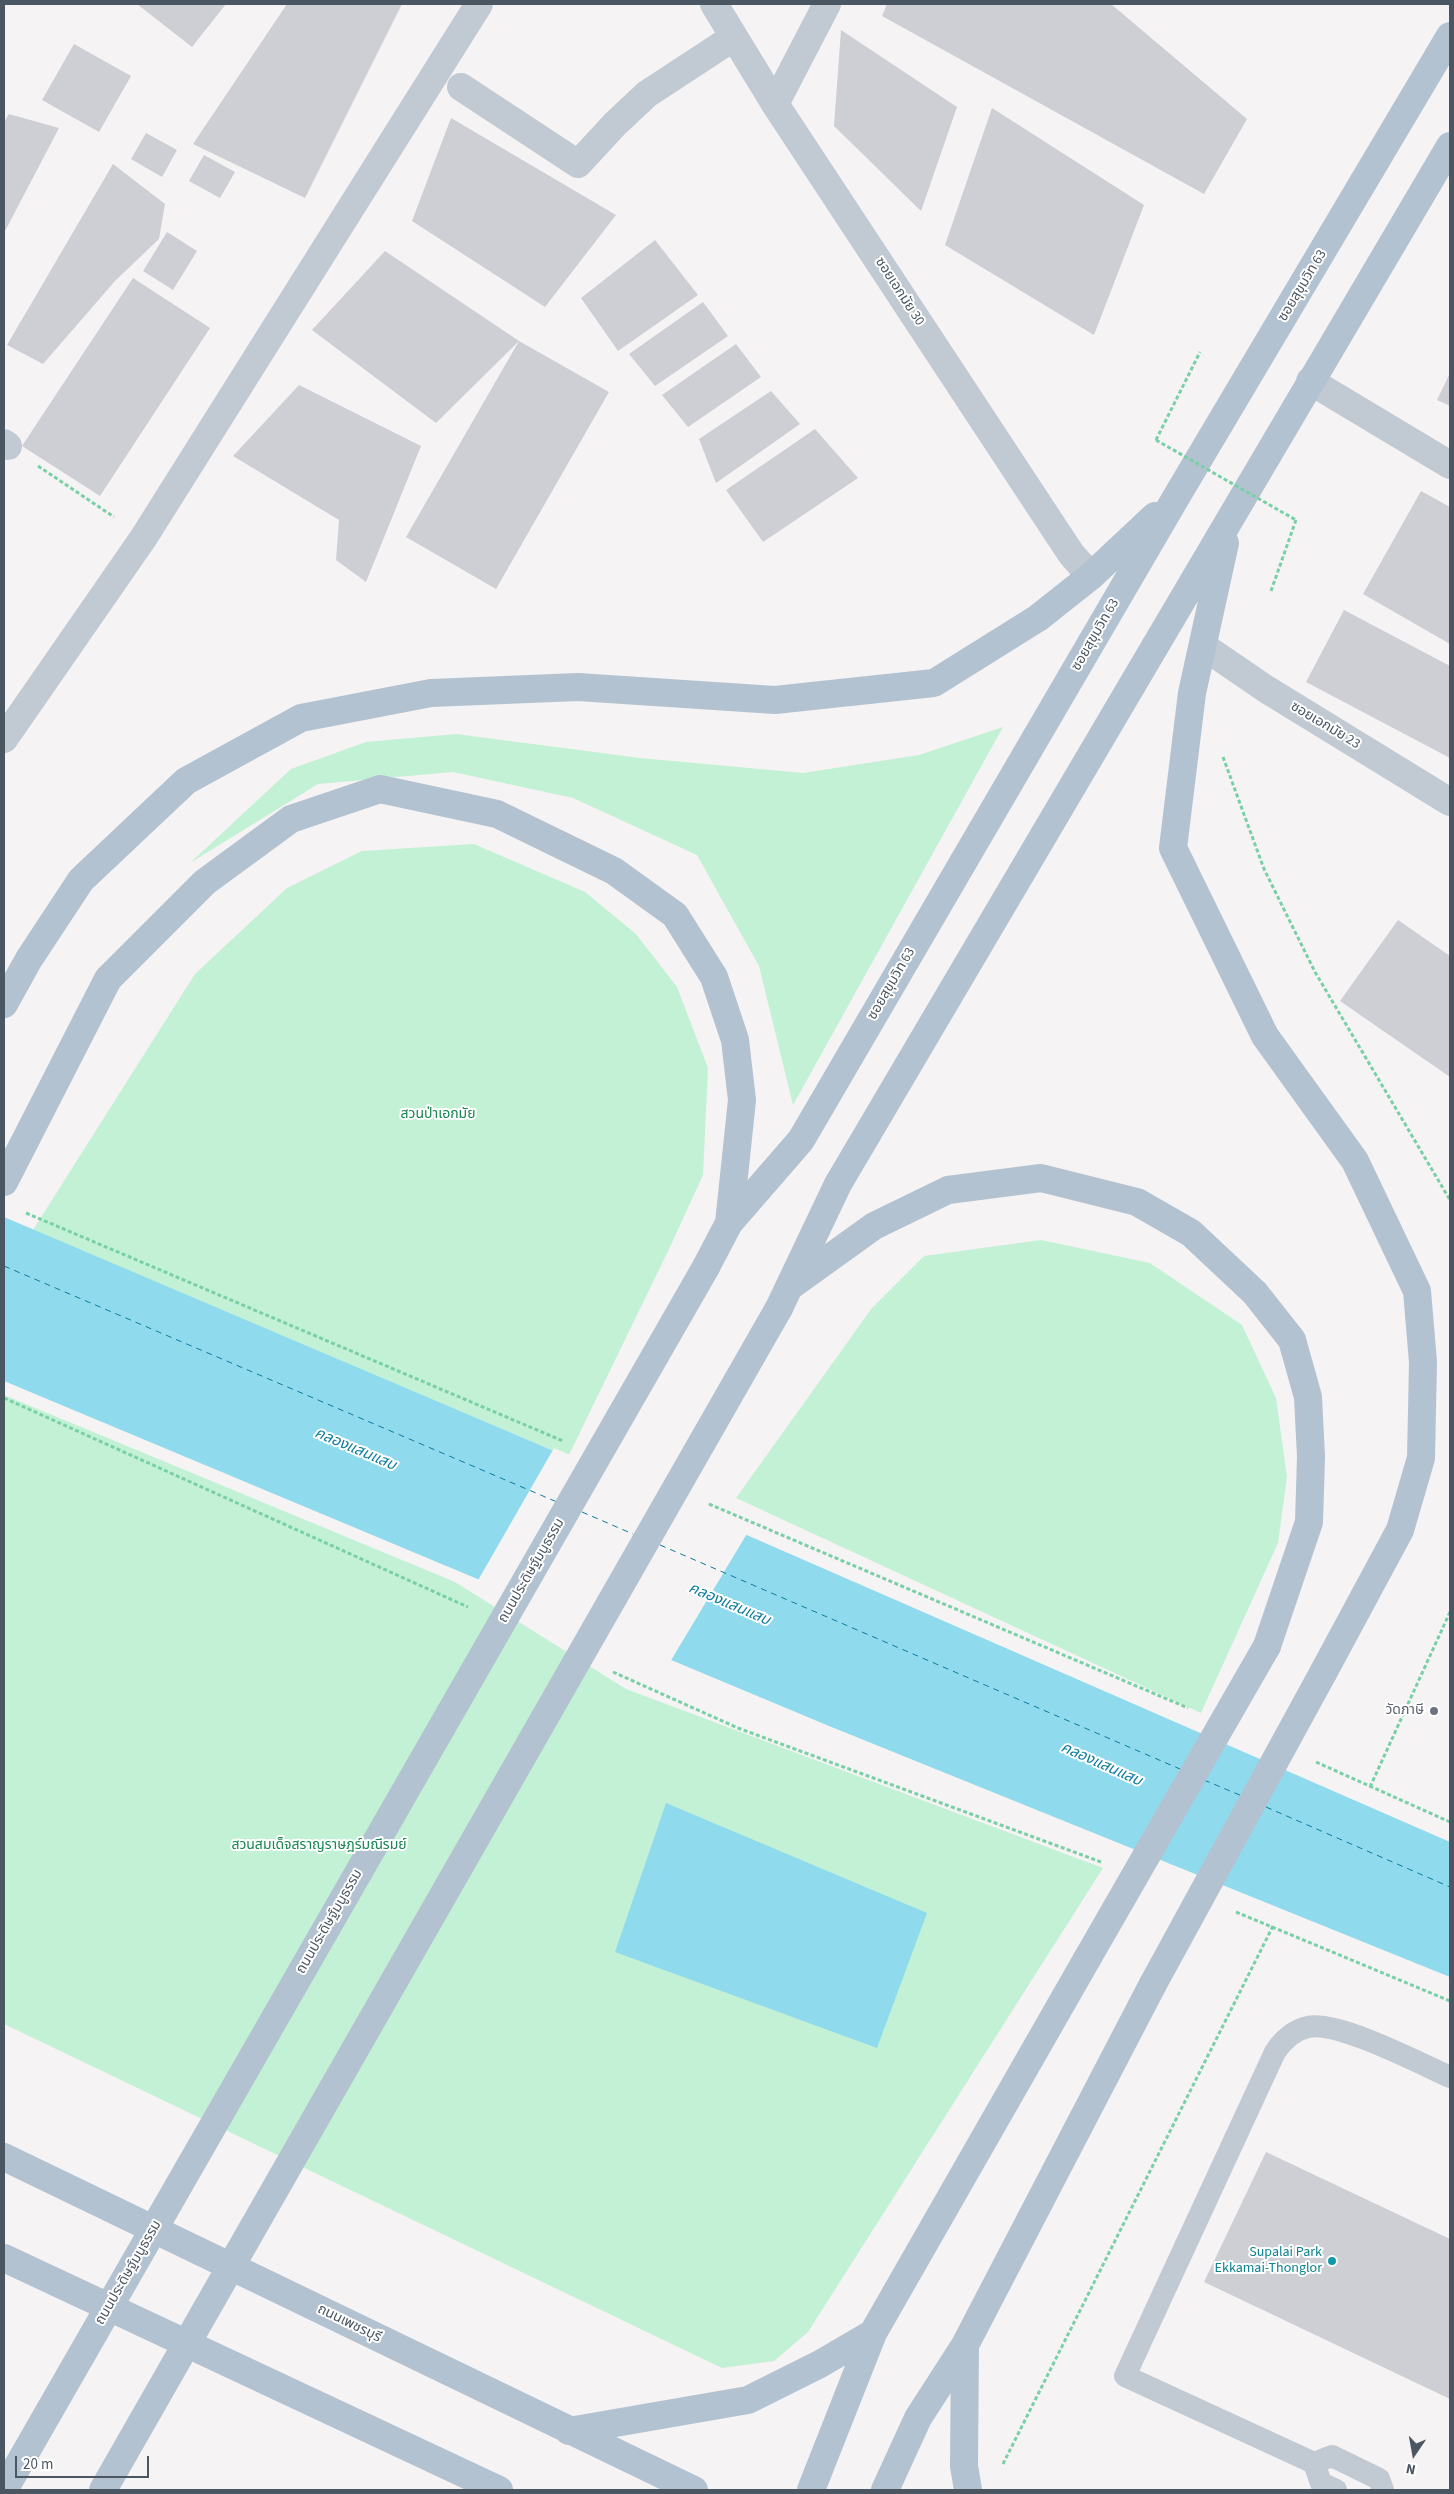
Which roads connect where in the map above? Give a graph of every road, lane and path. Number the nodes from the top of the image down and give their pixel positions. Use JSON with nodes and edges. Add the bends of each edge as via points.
{"nodes":[{"id":1,"x":479,"y":4,"type":"edge"},
{"id":2,"x":714,"y":4,"type":"edge"},
{"id":3,"x":827,"y":4,"type":"edge"},
{"id":4,"x":1450,"y":36,"type":"edge"},
{"id":5,"x":734,"y":38,"type":"junction"},
{"id":6,"x":462,"y":86,"type":"dead end"},
{"id":7,"x":775,"y":104,"type":"junction"},
{"id":8,"x":1450,"y":146,"type":"edge"},
{"id":9,"x":1200,"y":352,"type":"dead end"},
{"id":10,"x":1310,"y":381,"type":"junction"},
{"id":11,"x":6,"y":445,"type":"edge"},
{"id":12,"x":1450,"y":465,"type":"edge"},
{"id":13,"x":1178,"y":494,"type":"junction"},
{"id":14,"x":1230,"y":520,"type":"junction"},
{"id":15,"x":144,"y":537,"type":"junction"},
{"id":16,"x":1092,"y":576,"type":"junction"},
{"id":17,"x":1271,"y":591,"type":"dead end"},
{"id":18,"x":1203,"y":646,"type":"junction"},
{"id":19,"x":4,"y":739,"type":"edge"},
{"id":20,"x":1221,"y":753,"type":"dead end"},
{"id":21,"x":1450,"y":802,"type":"edge"},
{"id":22,"x":4,"y":1004,"type":"edge"},
{"id":23,"x":4,"y":1182,"type":"edge"},
{"id":24,"x":1450,"y":1200,"type":"edge"},
{"id":25,"x":22,"y":1211,"type":"dead end"},
{"id":26,"x":729,"y":1223,"type":"junction"},
{"id":27,"x":785,"y":1297,"type":"junction"},
{"id":28,"x":4,"y":1398,"type":"edge"},
{"id":29,"x":570,"y":1445,"type":"dead end"},
{"id":30,"x":707,"y":1503,"type":"dead end"},
{"id":31,"x":475,"y":1610,"type":"dead end"},
{"id":32,"x":1450,"y":1612,"type":"edge"},
{"id":33,"x":611,"y":1671,"type":"dead end"},
{"id":34,"x":1192,"y":1709,"type":"dead end"},
{"id":35,"x":1312,"y":1761,"type":"dead end"},
{"id":36,"x":1370,"y":1787,"type":"junction"},
{"id":37,"x":1450,"y":1822,"type":"edge"},
{"id":38,"x":1104,"y":1863,"type":"dead end"},
{"id":39,"x":1235,"y":1912,"type":"dead end"},
{"id":40,"x":1273,"y":1926,"type":"junction"},
{"id":41,"x":1450,"y":2001,"type":"edge"},
{"id":42,"x":1450,"y":2077,"type":"edge"},
{"id":43,"x":4,"y":2157,"type":"edge"},
{"id":44,"x":4,"y":2258,"type":"edge"},
{"id":45,"x":874,"y":2333,"type":"junction"},
{"id":46,"x":965,"y":2345,"type":"junction"},
{"id":47,"x":569,"y":2431,"type":"junction"},
{"id":48,"x":1314,"y":2463,"type":"junction"},
{"id":49,"x":999,"y":2471,"type":"dead end"},
{"id":50,"x":470,"y":2484,"type":"edge"},
{"id":51,"x":4,"y":2490,"type":"edge"},
{"id":52,"x":103,"y":2490,"type":"edge"},
{"id":53,"x":499,"y":2490,"type":"edge"},
{"id":54,"x":694,"y":2490,"type":"edge"},
{"id":55,"x":811,"y":2490,"type":"edge"},
{"id":56,"x":885,"y":2490,"type":"edge"},
{"id":57,"x":968,"y":2490,"type":"edge"},
{"id":58,"x":1336,"y":2490,"type":"edge"},
{"id":59,"x":1383,"y":2490,"type":"edge"}],
"edges":[{"from":1,"to":15,"type":"street"},
{"from":2,"to":5,"type":"street","name":"ซอยเอกมัย 30"},
{"from":3,"to":7,"type":"street"},
{"from":4,"to":13,"type":"main road","name":"ซอยสุขุมวิท 63"},
{"from":5,"to":6,"type":"street","via":[[647,94],[578,164]]},
{"from":5,"to":7,"type":"street","name":"ซอยเอกมัย 30"},
{"from":7,"to":16,"type":"street","name":"ซอยเอกมัย 30","via":[[1067,548]]},
{"from":8,"to":10,"type":"main road"},
{"from":9,"to":17,"type":"path","bridge":true,"via":[[1156,440],[1296,520]]},
{"from":10,"to":12,"type":"street"},
{"from":10,"to":14,"type":"main road"},
{"from":11,"to":15,"type":"path"},
{"from":13,"to":16,"type":"main road"},
{"from":13,"to":26,"type":"main road","name":"ซอยสุขุมวิท 63","via":[[801,1140]]},
{"from":14,"to":18,"type":"main road"},
{"from":14,"to":27,"type":"main road","via":[[838,1184]]},
{"from":15,"to":19,"type":"street"},
{"from":16,"to":22,"type":"main road","via":[[1038,618],[934,683],[775,700],[578,686],[431,693],[301,718],[186,781],[81,880],[29,959]]},
{"from":18,"to":21,"type":"street","name":"ซอยเอกมัย 23","via":[[1266,690]]},
{"from":18,"to":46,"type":"main road","bridge":true,"via":[[1192,693],[1173,848],[1265,1036],[1355,1161],[1417,1291],[1423,1362],[1421,1458],[1400,1530],[1154,1984]]},
{"from":20,"to":24,"type":"path","via":[[1264,869],[1315,972]]},
{"from":23,"to":26,"type":"main road","via":[[108,979],[205,882],[291,819],[380,789],[497,814],[614,871],[675,915],[714,977],[735,1040],[742,1100]]},
{"from":25,"to":29,"type":"path"},
{"from":26,"to":51,"type":"main road","name":"ถนนประดิษฐ์มนูธรรม","bridge":true},
{"from":27,"to":45,"type":"main road","bridge":true,"via":[[874,1226],[948,1190],[1041,1178],[1137,1202],[1191,1233],[1254,1293],[1292,1340],[1308,1398],[1311,1457],[1309,1522],[1267,1646]]},
{"from":27,"to":52,"type":"main road","bridge":true},
{"from":28,"to":31,"type":"path"},
{"from":30,"to":34,"type":"path"},
{"from":32,"to":36,"type":"path"},
{"from":33,"to":38,"type":"path","via":[[738,1728]]},
{"from":35,"to":36,"type":"path"},
{"from":36,"to":37,"type":"path"},
{"from":39,"to":40,"type":"path"},
{"from":40,"to":41,"type":"path"},
{"from":40,"to":49,"type":"path"},
{"from":42,"to":48,"type":"lane","via":[[1345,2031],[1309,2026],[1285,2039],[1275,2052],[1125,2376]]},
{"from":43,"to":47,"type":"main road","name":"ถนนเพชรบุรี"},
{"from":44,"to":50,"type":"main road"},
{"from":45,"to":47,"type":"main road","via":[[748,2400]]},
{"from":45,"to":55,"type":"main road"},
{"from":46,"to":56,"type":"main road","via":[[918,2418]]},
{"from":46,"to":57,"type":"main road","via":[[964,2466]]},
{"from":47,"to":54,"type":"main road","name":"ถนนเพชรบุรี"},
{"from":48,"to":58,"type":"lane","via":[[1321,2483]]},
{"from":48,"to":59,"type":"lane","via":[[1332,2456],[1379,2479]]},
{"from":50,"to":53,"type":"main road"}]}
